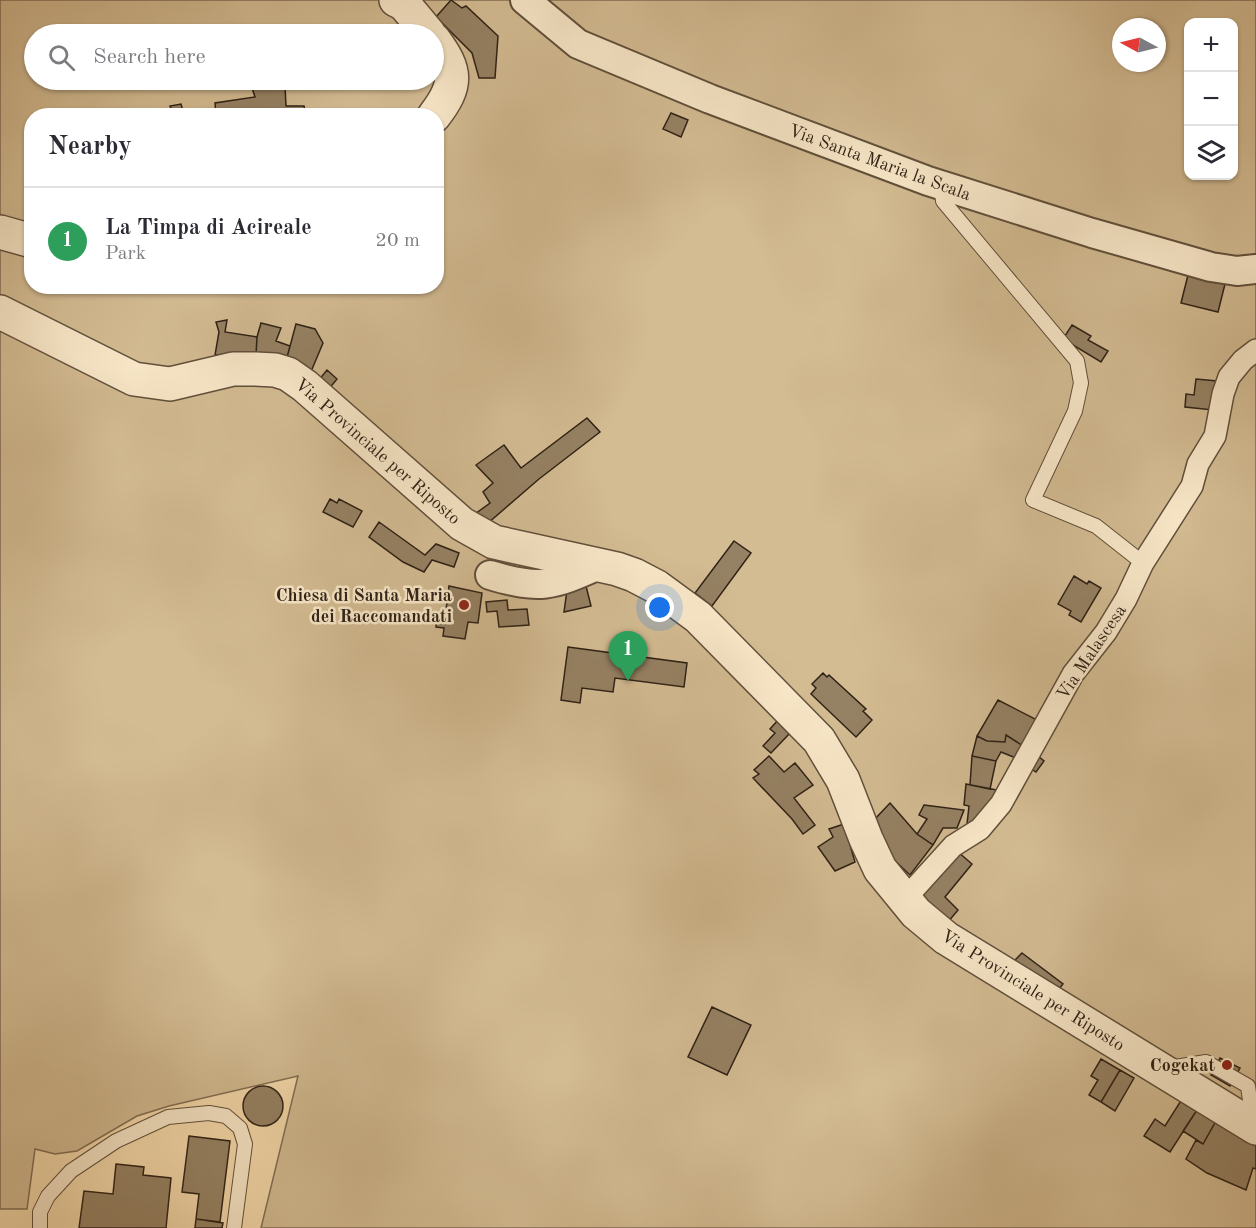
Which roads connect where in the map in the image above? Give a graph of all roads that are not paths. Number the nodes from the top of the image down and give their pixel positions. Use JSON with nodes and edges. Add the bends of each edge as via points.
{"nodes":[{"id":1,"x":525,"y":0,"type":"edge"},
{"id":2,"x":404,"y":1,"type":"edge"},
{"id":3,"x":421,"y":24,"type":"edge"},
{"id":4,"x":444,"y":54,"type":"edge"},
{"id":5,"x":440,"y":108,"type":"edge"},
{"id":6,"x":941,"y":185,"type":"junction"},
{"id":7,"x":0,"y":232,"type":"edge"},
{"id":8,"x":24,"y":239,"type":"edge"},
{"id":9,"x":1256,"y":269,"type":"edge"},
{"id":10,"x":0,"y":312,"type":"edge"},
{"id":11,"x":1256,"y":350,"type":"edge"},
{"id":12,"x":1143,"y":563,"type":"junction"},
{"id":13,"x":599,"y":566,"type":"junction"},
{"id":14,"x":490,"y":575,"type":"dead end"},
{"id":15,"x":904,"y":900,"type":"junction"},
{"id":16,"x":1255,"y":1127,"type":"edge"},
{"id":17,"x":40,"y":1228,"type":"edge"},
{"id":18,"x":234,"y":1228,"type":"edge"}],
"edges":[{"from":1,"to":6,"type":"street","name":"Via Santa Maria la Scala","via":[[578,44],[720,103]]},
{"from":2,"to":3,"type":"street"},
{"from":4,"to":5,"type":"street","via":[[453,80]]},
{"from":6,"to":9,"type":"street","name":"Via Santa Maria la Scala","via":[[1210,267]]},
{"from":6,"to":12,"type":"lane","via":[[943,201],[1077,361],[1081,383],[1075,411],[1033,500],[1096,526]]},
{"from":7,"to":8,"type":"street"},
{"from":10,"to":13,"type":"street","name":"Via Provinciale per Riposto","via":[[134,379],[170,384],[233,369],[288,374],[462,524],[494,542]]},
{"from":11,"to":12,"type":"street","name":"Via Malascesa","via":[[1229,377],[1215,436],[1198,464],[1192,486]]},
{"from":12,"to":15,"type":"street","name":"Via Malascesa","via":[[1106,632],[1073,674],[1002,804],[980,829],[953,846]]},
{"from":13,"to":14,"type":"street","via":[[544,585],[519,584]]},
{"from":13,"to":15,"type":"street","name":"Via Provinciale per Riposto","via":[[634,575],[698,617],[819,740],[843,780],[880,869]]},
{"from":15,"to":16,"type":"street","name":"Via Provinciale per Riposto","via":[[946,938]]},
{"from":17,"to":18,"type":"lane","via":[[40,1212],[48,1196],[71,1171],[116,1141],[168,1117],[209,1113],[226,1116],[240,1128],[245,1144]]}]}
